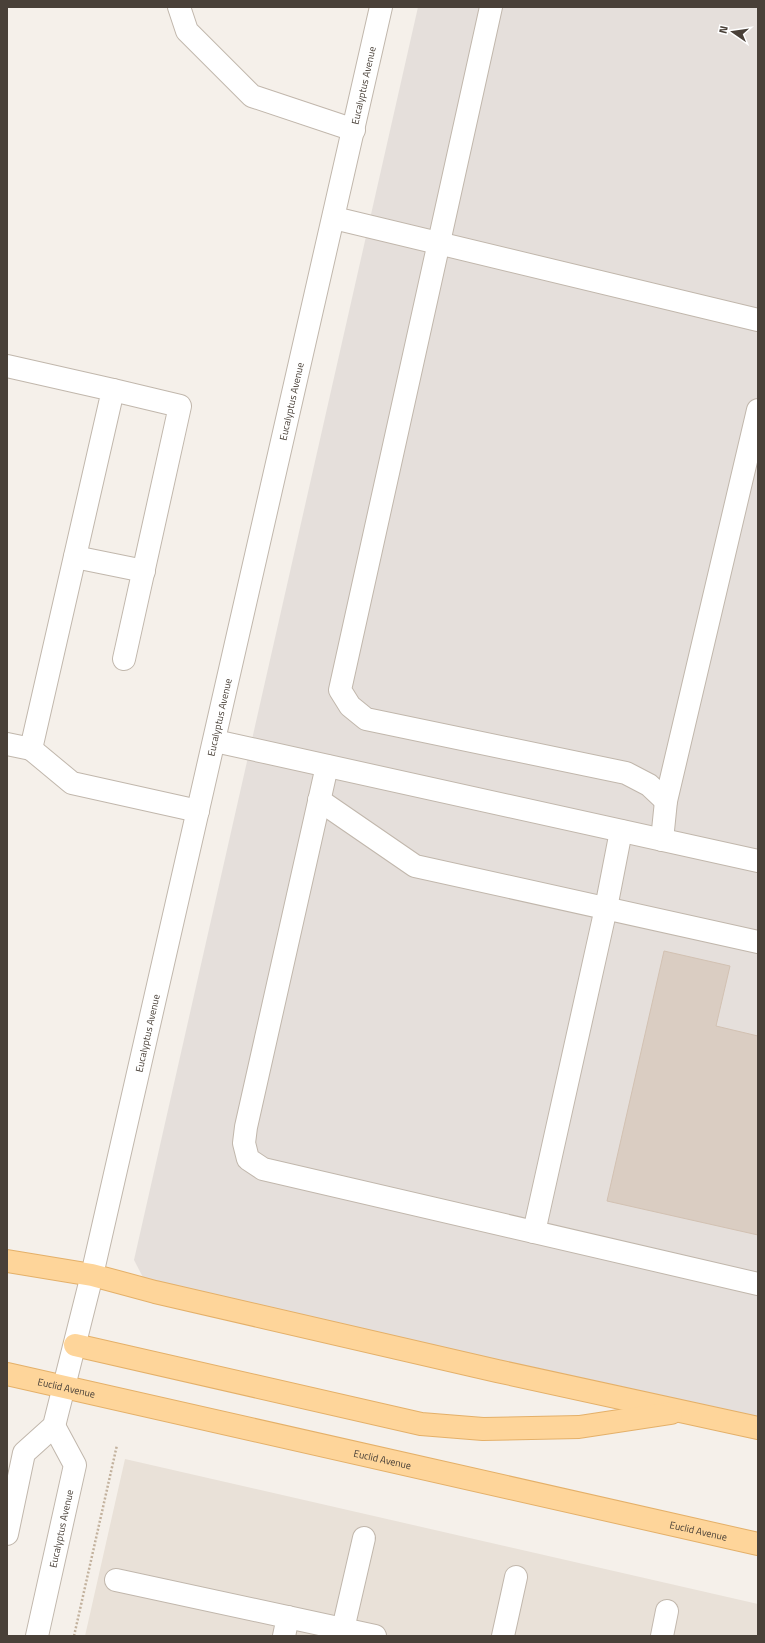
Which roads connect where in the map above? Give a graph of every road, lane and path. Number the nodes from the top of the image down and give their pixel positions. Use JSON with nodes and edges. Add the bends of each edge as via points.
{"nodes":[{"id":1,"x":179,"y":7,"type":"edge"},
{"id":2,"x":381,"y":7,"type":"edge"},
{"id":3,"x":491,"y":7,"type":"edge"},
{"id":4,"x":354,"y":130,"type":"junction"},
{"id":5,"x":334,"y":218,"type":"junction"},
{"id":6,"x":439,"y":243,"type":"junction"},
{"id":7,"x":758,"y":320,"type":"edge"},
{"id":8,"x":7,"y":366,"type":"edge"},
{"id":9,"x":113,"y":390,"type":"junction"},
{"id":10,"x":758,"y":410,"type":"edge"},
{"id":11,"x":75,"y":557,"type":"junction"},
{"id":12,"x":144,"y":572,"type":"junction"},
{"id":13,"x":124,"y":660,"type":"dead end"},
{"id":14,"x":215,"y":741,"type":"junction"},
{"id":15,"x":7,"y":744,"type":"edge"},
{"id":16,"x":31,"y":749,"type":"junction"},
{"id":17,"x":327,"y":766,"type":"junction"},
{"id":18,"x":319,"y":800,"type":"junction"},
{"id":19,"x":666,"y":801,"type":"junction"},
{"id":20,"x":198,"y":811,"type":"junction"},
{"id":21,"x":621,"y":831,"type":"junction"},
{"id":22,"x":662,"y":840,"type":"junction"},
{"id":23,"x":758,"y":861,"type":"edge"},
{"id":24,"x":606,"y":908,"type":"junction"},
{"id":25,"x":758,"y":942,"type":"edge"},
{"id":26,"x":534,"y":1232,"type":"junction"},
{"id":27,"x":7,"y":1261,"type":"edge"},
{"id":28,"x":92,"y":1276,"type":"junction"},
{"id":29,"x":758,"y":1284,"type":"edge"},
{"id":30,"x":75,"y":1345,"type":"junction"},
{"id":31,"x":7,"y":1374,"type":"edge"},
{"id":32,"x":64,"y":1387,"type":"junction"},
{"id":33,"x":684,"y":1411,"type":"junction"},
{"id":34,"x":54,"y":1426,"type":"junction"},
{"id":35,"x":758,"y":1428,"type":"edge"},
{"id":36,"x":117,"y":1445,"type":"dead end"},
{"id":37,"x":7,"y":1534,"type":"edge"},
{"id":38,"x":364,"y":1538,"type":"dead end"},
{"id":39,"x":758,"y":1544,"type":"edge"},
{"id":40,"x":516,"y":1577,"type":"dead end"},
{"id":41,"x":116,"y":1580,"type":"dead end"},
{"id":42,"x":667,"y":1611,"type":"dead end"},
{"id":43,"x":286,"y":1627,"type":"edge"},
{"id":44,"x":343,"y":1629,"type":"junction"},
{"id":45,"x":37,"y":1636,"type":"edge"},
{"id":46,"x":74,"y":1636,"type":"edge"},
{"id":47,"x":376,"y":1636,"type":"edge"},
{"id":48,"x":503,"y":1636,"type":"edge"},
{"id":49,"x":662,"y":1636,"type":"edge"}],
"edges":[{"from":1,"to":4,"type":"street","via":[[187,31],[252,96]]},
{"from":2,"to":4,"type":"street","name":"Eucalyptus Avenue"},
{"from":3,"to":6,"type":"street"},
{"from":4,"to":5,"type":"street","name":"Eucalyptus Avenue"},
{"from":5,"to":6,"type":"street"},
{"from":5,"to":14,"type":"street","name":"Eucalyptus Avenue"},
{"from":6,"to":7,"type":"street"},
{"from":6,"to":19,"type":"street","via":[[340,690],[350,706],[366,719],[626,773],[649,785]]},
{"from":8,"to":9,"type":"street"},
{"from":9,"to":11,"type":"street"},
{"from":9,"to":12,"type":"street","via":[[180,406]]},
{"from":10,"to":19,"type":"street"},
{"from":11,"to":12,"type":"street"},
{"from":11,"to":16,"type":"street"},
{"from":12,"to":13,"type":"street"},
{"from":14,"to":17,"type":"street"},
{"from":14,"to":20,"type":"street","name":"Eucalyptus Avenue"},
{"from":15,"to":16,"type":"street"},
{"from":16,"to":20,"type":"street","via":[[72,783]]},
{"from":17,"to":18,"type":"street"},
{"from":17,"to":21,"type":"street"},
{"from":18,"to":24,"type":"street","via":[[415,866]]},
{"from":18,"to":26,"type":"street","via":[[246,1127],[244,1143],[248,1159],[264,1169]]},
{"from":19,"to":22,"type":"street"},
{"from":20,"to":28,"type":"street","name":"Eucalyptus Avenue"},
{"from":21,"to":22,"type":"street"},
{"from":21,"to":24,"type":"street"},
{"from":22,"to":23,"type":"street"},
{"from":24,"to":25,"type":"street"},
{"from":24,"to":26,"type":"street"},
{"from":26,"to":29,"type":"street"},
{"from":27,"to":28,"type":"main road"},
{"from":28,"to":30,"type":"street","name":"Eucalyptus Avenue"},
{"from":28,"to":33,"type":"main road","via":[[481,1367]]},
{"from":30,"to":32,"type":"street","name":"Eucalyptus Avenue"},
{"from":30,"to":33,"type":"main road","via":[[421,1424],[483,1429],[579,1427]]},
{"from":31,"to":32,"type":"main road","name":"Euclid Avenue"},
{"from":32,"to":34,"type":"street","name":"Eucalyptus Avenue"},
{"from":32,"to":39,"type":"main road","name":"Euclid Avenue"},
{"from":33,"to":35,"type":"main road"},
{"from":34,"to":37,"type":"street","via":[[24,1453]]},
{"from":34,"to":45,"type":"street","name":"Eucalyptus Avenue","via":[[75,1465]]},
{"from":36,"to":46,"type":"path"},
{"from":38,"to":44,"type":"street"},
{"from":40,"to":48,"type":"street"},
{"from":41,"to":43,"type":"street"},
{"from":42,"to":49,"type":"street"},
{"from":43,"to":44,"type":"street"},
{"from":44,"to":47,"type":"street"}]}
